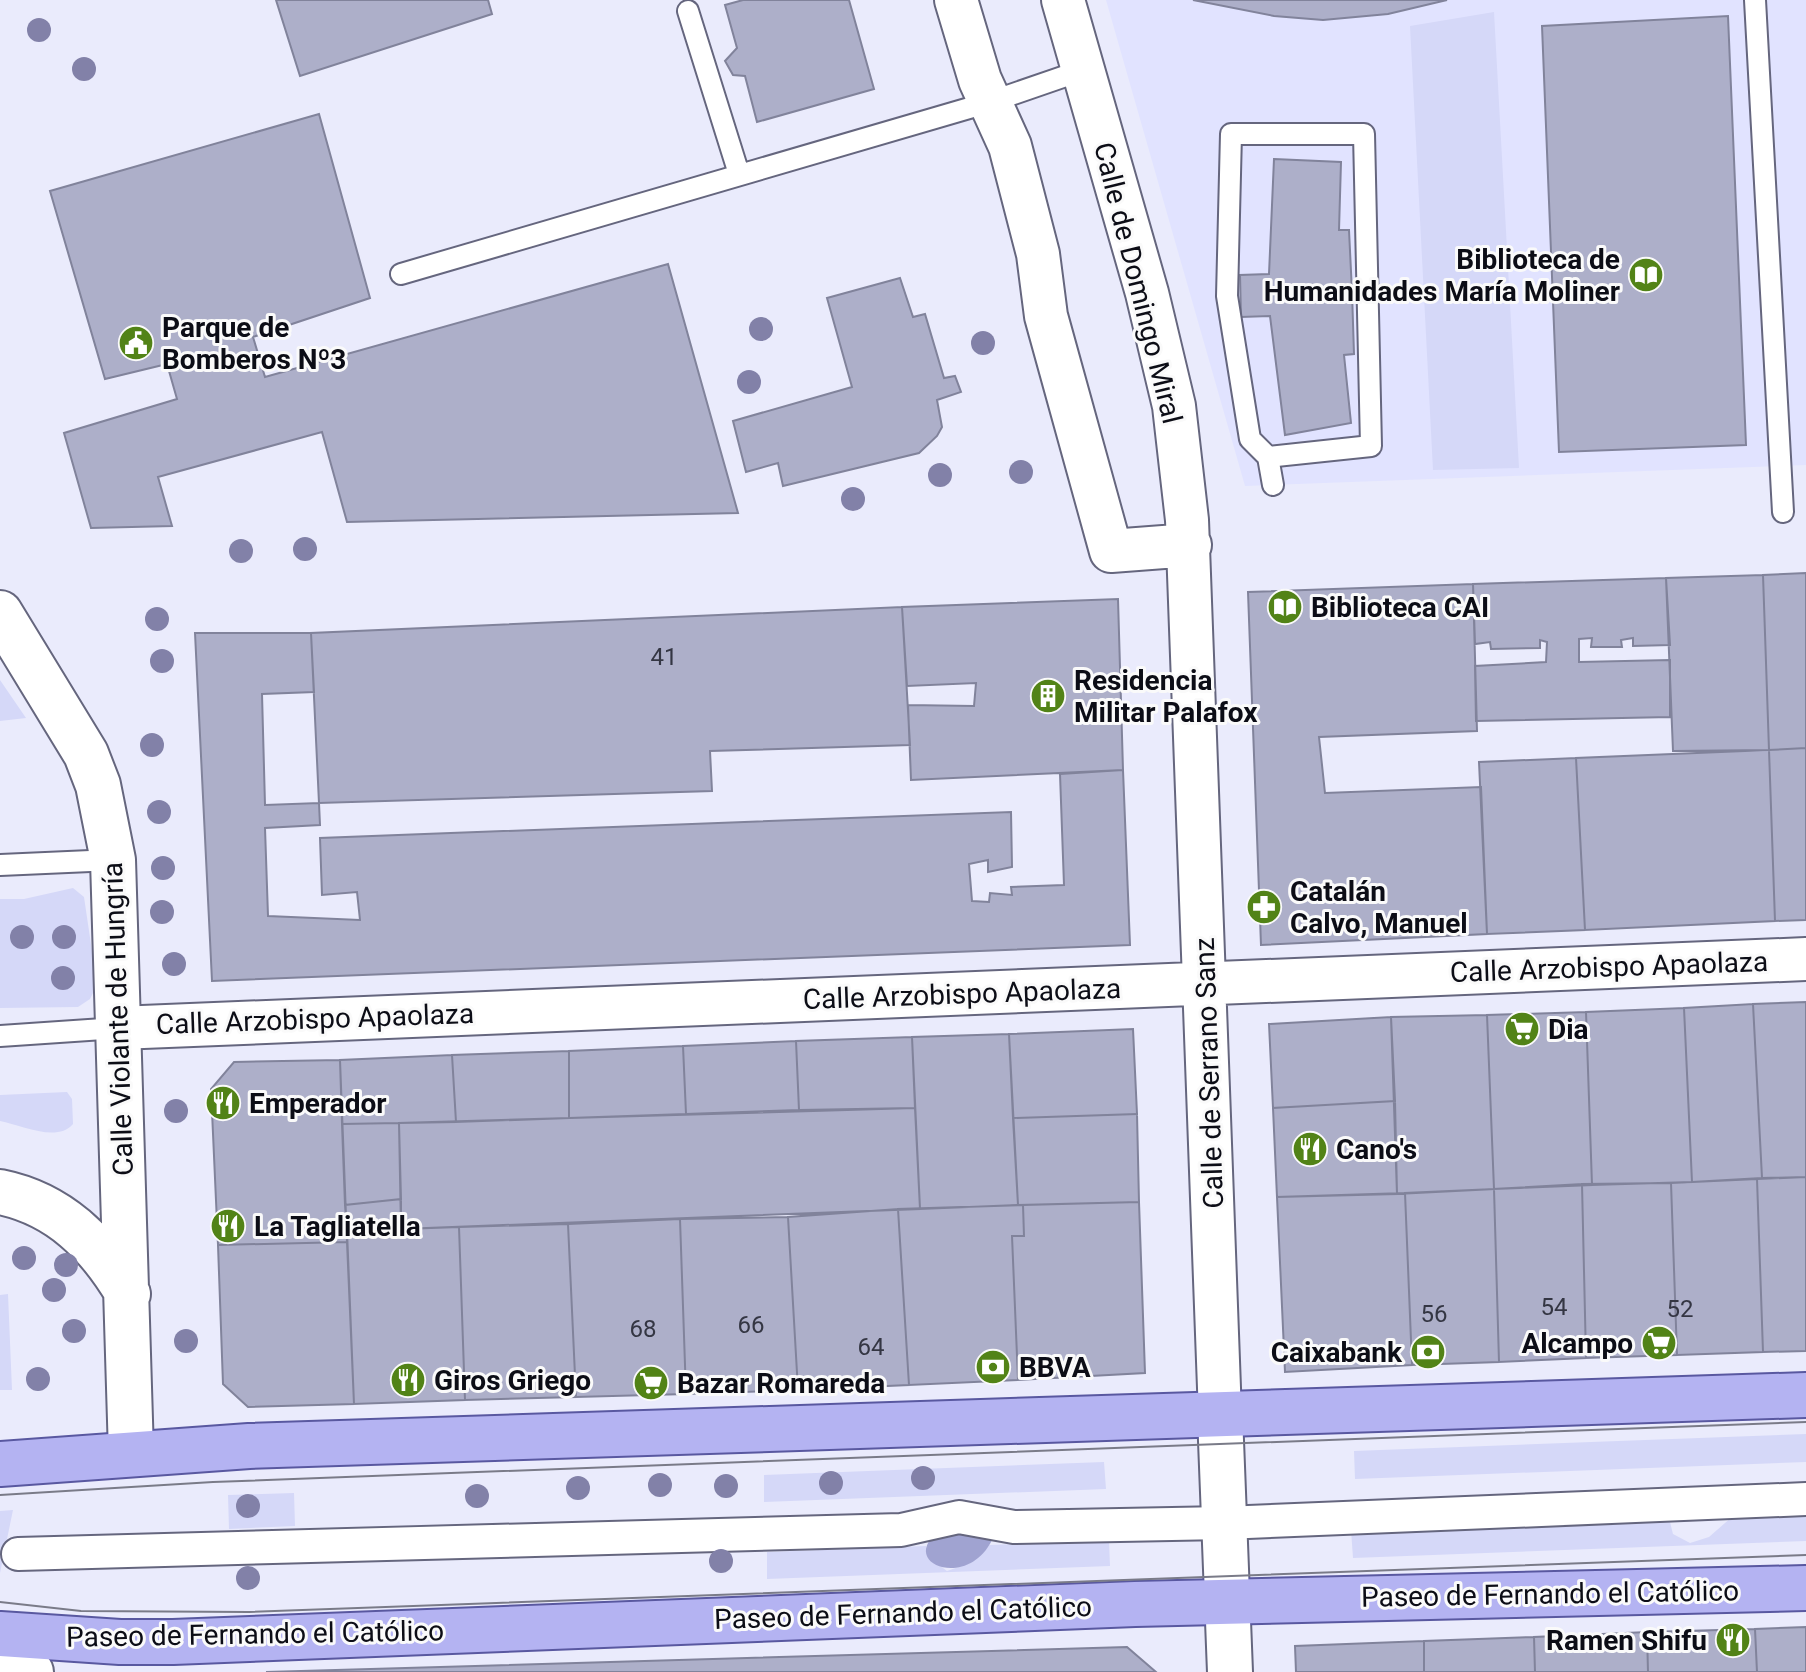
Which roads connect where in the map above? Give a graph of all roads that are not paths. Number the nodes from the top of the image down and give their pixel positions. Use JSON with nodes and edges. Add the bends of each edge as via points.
{"nodes":[{"id":1,"x":956,"y":0,"type":"edge"},
{"id":2,"x":1063,"y":0,"type":"edge"},
{"id":3,"x":1755,"y":0,"type":"edge"},
{"id":4,"x":688,"y":11,"type":"dead end"},
{"id":5,"x":1083,"y":70,"type":"junction"},
{"id":6,"x":990,"y":102,"type":"junction"},
{"id":7,"x":739,"y":174,"type":"junction"},
{"id":8,"x":401,"y":274,"type":"dead end"},
{"id":9,"x":1268,"y":457,"type":"junction"},
{"id":10,"x":1273,"y":485,"type":"dead end"},
{"id":11,"x":1783,"y":512,"type":"dead end"},
{"id":12,"x":1190,"y":545,"type":"junction"},
{"id":13,"x":7,"y":630,"type":"edge"},
{"id":14,"x":113,"y":860,"type":"junction"},
{"id":15,"x":0,"y":865,"type":"edge"},
{"id":16,"x":1806,"y":959,"type":"edge"},
{"id":17,"x":1206,"y":984,"type":"junction"},
{"id":18,"x":118,"y":1028,"type":"junction"},
{"id":19,"x":0,"y":1036,"type":"edge"},
{"id":20,"x":0,"y":1192,"type":"edge"},
{"id":21,"x":128,"y":1294,"type":"junction"},
{"id":22,"x":1806,"y":1395,"type":"edge"},
{"id":23,"x":1220,"y":1415,"type":"junction"},
{"id":24,"x":131,"y":1453,"type":"junction"},
{"id":25,"x":0,"y":1464,"type":"edge"},
{"id":26,"x":1806,"y":1499,"type":"edge"},
{"id":27,"x":1224,"y":1523,"type":"junction"},
{"id":28,"x":18,"y":1554,"type":"dead end"},
{"id":29,"x":1806,"y":1588,"type":"edge"},
{"id":30,"x":1226,"y":1601,"type":"junction"},
{"id":31,"x":0,"y":1634,"type":"edge"},
{"id":32,"x":0,"y":1642,"type":"edge"},
{"id":33,"x":31,"y":1672,"type":"edge"},
{"id":34,"x":1230,"y":1672,"type":"edge"}],
"edges":[{"from":1,"to":6,"type":"street"},
{"from":2,"to":5,"type":"street","name":"Calle de Domingo Miral"},
{"from":3,"to":11,"type":"lane"},
{"from":4,"to":7,"type":"lane"},
{"from":5,"to":6,"type":"lane"},
{"from":5,"to":12,"type":"street","name":"Calle de Domingo Miral","via":[[1174,406]]},
{"from":6,"to":7,"type":"lane"},
{"from":6,"to":12,"type":"street","via":[[1010,146],[1038,254],[1046,316],[1111,551]]},
{"from":7,"to":8,"type":"lane"},
{"from":9,"to":9,"type":"lane","via":[[1250,439],[1227,296],[1231,134],[1364,134],[1371,446]]},
{"from":9,"to":10,"type":"lane"},
{"from":12,"to":17,"type":"street","name":"Calle de Serrano Sanz"},
{"from":13,"to":14,"type":"main road","name":"Calle Violante de Hungría","via":[[86,754]]},
{"from":14,"to":15,"type":"lane"},
{"from":14,"to":18,"type":"main road","name":"Calle Violante de Hungría"},
{"from":16,"to":17,"type":"street","name":"Calle Arzobispo Apaolaza"},
{"from":17,"to":18,"type":"street","name":"Calle Arzobispo Apaolaza"},
{"from":17,"to":23,"type":"street","name":"Calle de Serrano Sanz"},
{"from":18,"to":19,"type":"lane"},
{"from":18,"to":21,"type":"main road","name":"Calle Violante de Hungría"},
{"from":20,"to":21,"type":"main road","via":[[45,1206],[68,1220],[100,1252]]},
{"from":21,"to":24,"type":"main road","name":"Calle Violante de Hungría"},
{"from":22,"to":23,"type":"main road"},
{"from":23,"to":24,"type":"main road"},
{"from":23,"to":27,"type":"main road","name":"Calle de Serrano Sanz"},
{"from":24,"to":25,"type":"main road"},
{"from":26,"to":27,"type":"street"},
{"from":27,"to":28,"type":"street","via":[[1014,1527],[959,1517],[901,1530]]},
{"from":27,"to":30,"type":"main road","name":"Calle de Serrano Sanz"},
{"from":29,"to":30,"type":"main road","name":"Paseo de Fernando el Católico"},
{"from":30,"to":31,"type":"main road","name":"Paseo de Fernando el Católico","via":[[173,1642]]},
{"from":30,"to":34,"type":"main road","name":"Calle de Serrano Sanz"},
{"from":32,"to":33,"type":"main road"}]}
